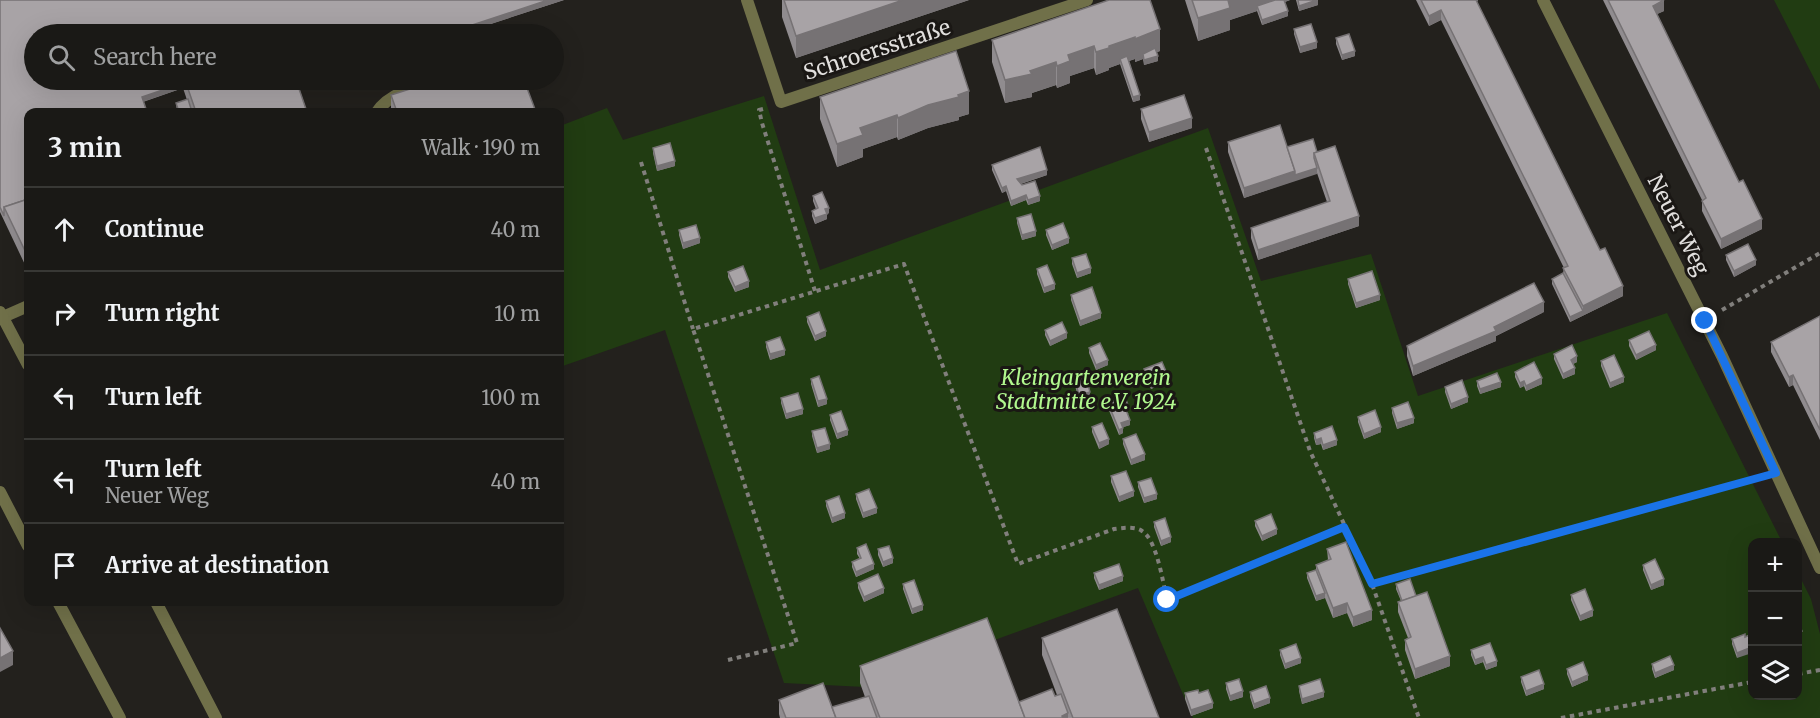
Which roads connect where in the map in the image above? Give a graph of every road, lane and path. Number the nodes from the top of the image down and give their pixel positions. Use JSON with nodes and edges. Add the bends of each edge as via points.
{"nodes":[{"id":1,"x":747,"y":0,"type":"edge"},
{"id":2,"x":1087,"y":0,"type":"edge"},
{"id":3,"x":1543,"y":0,"type":"edge"},
{"id":4,"x":407,"y":90,"type":"edge"},
{"id":5,"x":781,"y":102,"type":"junction"},
{"id":6,"x":379,"y":108,"type":"edge"},
{"id":7,"x":1206,"y":148,"type":"dead end"},
{"id":8,"x":641,"y":162,"type":"dead end"},
{"id":9,"x":1820,"y":253,"type":"edge"},
{"id":10,"x":816,"y":291,"type":"junction"},
{"id":11,"x":24,"y":307,"type":"edge"},
{"id":12,"x":1,"y":314,"type":"edge"},
{"id":13,"x":1705,"y":321,"type":"junction"},
{"id":14,"x":693,"y":328,"type":"junction"},
{"id":15,"x":24,"y":357,"type":"edge"},
{"id":16,"x":1776,"y":473,"type":"junction"},
{"id":17,"x":0,"y":492,"type":"edge"},
{"id":18,"x":1344,"y":527,"type":"junction"},
{"id":19,"x":24,"y":538,"type":"edge"},
{"id":20,"x":1820,"y":568,"type":"edge"},
{"id":21,"x":1372,"y":584,"type":"junction"},
{"id":22,"x":60,"y":606,"type":"edge"},
{"id":23,"x":158,"y":606,"type":"edge"},
{"id":24,"x":728,"y":660,"type":"dead end"},
{"id":25,"x":1820,"y":670,"type":"edge"},
{"id":26,"x":1802,"y":673,"type":"edge"},
{"id":27,"x":1748,"y":683,"type":"edge"},
{"id":28,"x":120,"y":718,"type":"edge"},
{"id":29,"x":216,"y":718,"type":"edge"},
{"id":30,"x":1419,"y":718,"type":"edge"},
{"id":31,"x":1561,"y":718,"type":"edge"}],
"edges":[{"from":1,"to":5,"type":"street"},
{"from":2,"to":5,"type":"street","name":"Schroersstraße"},
{"from":3,"to":13,"type":"street","name":"Neuer Weg"},
{"from":4,"to":6,"type":"street"},
{"from":5,"to":10,"type":"path","via":[[759,110]]},
{"from":7,"to":18,"type":"path","via":[[1310,451]]},
{"from":8,"to":14,"type":"path"},
{"from":9,"to":13,"type":"path"},
{"from":10,"to":14,"type":"path"},
{"from":10,"to":18,"type":"path","via":[[904,264],[1018,564],[1114,529],[1141,530],[1151,540],[1167,600]]},
{"from":11,"to":12,"type":"street"},
{"from":12,"to":15,"type":"street"},
{"from":13,"to":16,"type":"street","name":"Neuer Weg"},
{"from":14,"to":24,"type":"path","via":[[796,643]]},
{"from":16,"to":20,"type":"street","name":"Neuer Weg"},
{"from":16,"to":21,"type":"path"},
{"from":17,"to":19,"type":"street"},
{"from":18,"to":21,"type":"path"},
{"from":21,"to":30,"type":"path"},
{"from":22,"to":28,"type":"street"},
{"from":23,"to":29,"type":"street"},
{"from":25,"to":26,"type":"path"},
{"from":27,"to":31,"type":"path"}]}
